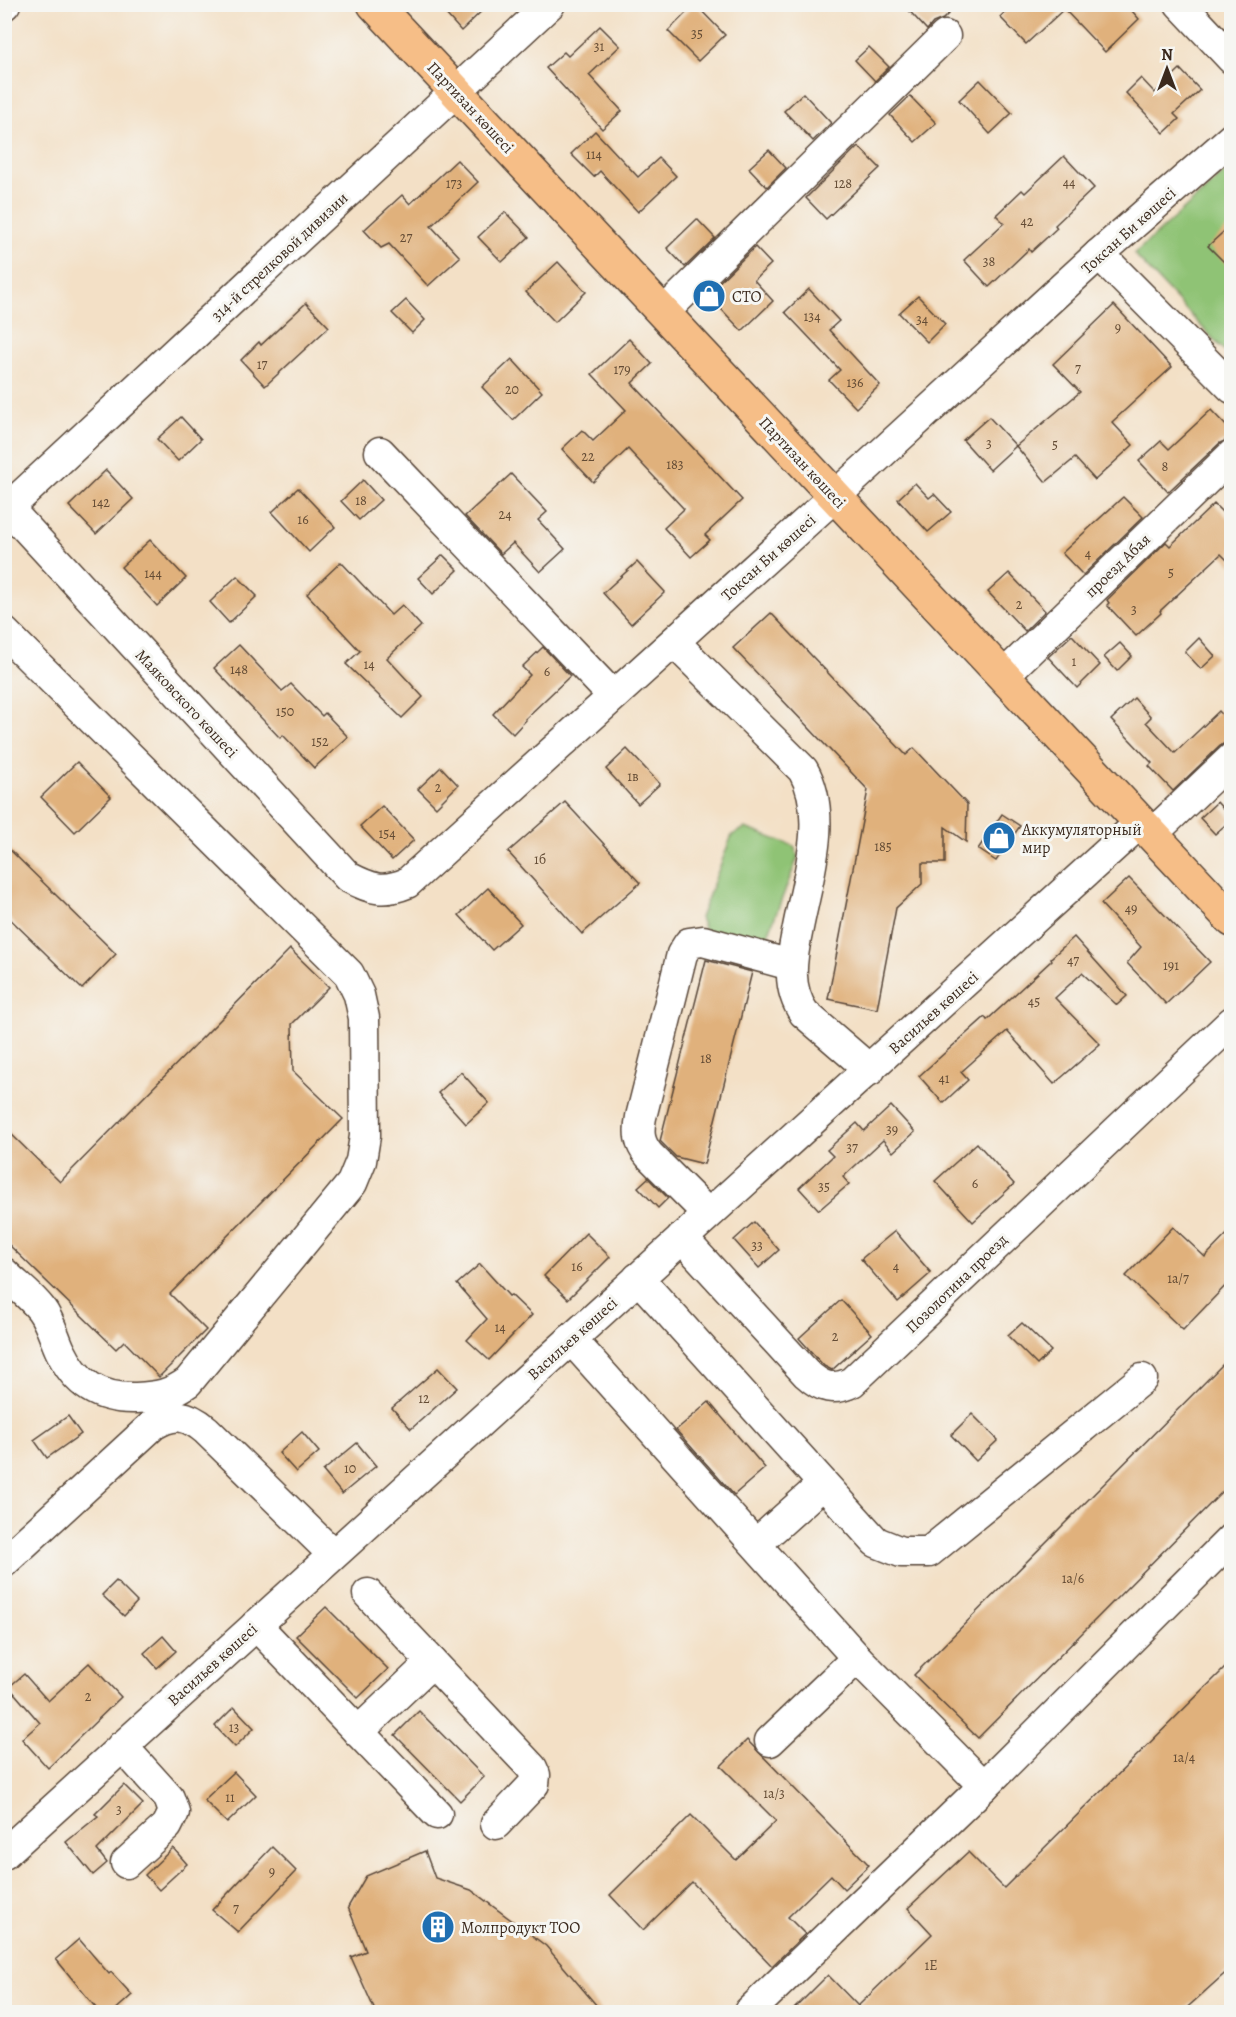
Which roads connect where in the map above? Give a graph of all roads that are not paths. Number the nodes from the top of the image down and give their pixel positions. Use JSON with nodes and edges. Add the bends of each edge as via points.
{"nodes":[{"id":1,"x":374,"y":4,"type":"edge"},
{"id":2,"x":550,"y":4,"type":"edge"},
{"id":3,"x":1180,"y":4,"type":"edge"},
{"id":4,"x":945,"y":36,"type":"dead end"},
{"id":5,"x":1232,"y":59,"type":"edge"},
{"id":6,"x":456,"y":92,"type":"junction"},
{"id":7,"x":1232,"y":138,"type":"edge"},
{"id":8,"x":1100,"y":254,"type":"junction"},
{"id":9,"x":663,"y":313,"type":"junction"},
{"id":10,"x":1232,"y":388,"type":"edge"},
{"id":11,"x":380,"y":452,"type":"dead end"},
{"id":12,"x":1232,"y":455,"type":"edge"},
{"id":13,"x":835,"y":496,"type":"junction"},
{"id":14,"x":6,"y":506,"type":"edge"},
{"id":15,"x":4,"y":632,"type":"edge"},
{"id":16,"x":674,"y":642,"type":"junction"},
{"id":17,"x":1003,"y":676,"type":"junction"},
{"id":18,"x":614,"y":696,"type":"junction"},
{"id":19,"x":1232,"y":758,"type":"edge"},
{"id":20,"x":1146,"y":828,"type":"junction"},
{"id":21,"x":378,"y":890,"type":"joint"},
{"id":22,"x":1232,"y":920,"type":"edge"},
{"id":23,"x":791,"y":965,"type":"junction"},
{"id":24,"x":1232,"y":1022,"type":"edge"},
{"id":25,"x":870,"y":1070,"type":"junction"},
{"id":26,"x":708,"y":1214,"type":"junction"},
{"id":27,"x":682,"y":1238,"type":"junction"},
{"id":28,"x":4,"y":1274,"type":"edge"},
{"id":29,"x":638,"y":1278,"type":"junction"},
{"id":30,"x":571,"y":1339,"type":"junction"},
{"id":31,"x":1142,"y":1379,"type":"dead end"},
{"id":32,"x":823,"y":1484,"type":"junction"},
{"id":33,"x":1232,"y":1538,"type":"edge"},
{"id":34,"x":756,"y":1544,"type":"junction"},
{"id":35,"x":333,"y":1554,"type":"junction"},
{"id":36,"x":4,"y":1562,"type":"edge"},
{"id":37,"x":368,"y":1594,"type":"dead end"},
{"id":38,"x":256,"y":1625,"type":"junction"},
{"id":39,"x":857,"y":1658,"type":"junction"},
{"id":40,"x":432,"y":1662,"type":"junction"},
{"id":41,"x":358,"y":1732,"type":"junction"},
{"id":42,"x":770,"y":1741,"type":"dead end"},
{"id":43,"x":122,"y":1746,"type":"junction"},
{"id":44,"x":984,"y":1786,"type":"junction"},
{"id":45,"x":437,"y":1814,"type":"dead end"},
{"id":46,"x":496,"y":1824,"type":"dead end"},
{"id":47,"x":4,"y":1854,"type":"edge"},
{"id":48,"x":126,"y":1863,"type":"dead end"},
{"id":49,"x":749,"y":2013,"type":"edge"}],
"edges":[{"from":1,"to":6,"type":"main road","name":"Партизан көшесі"},
{"from":2,"to":6,"type":"street","name":"314-й стрелковой дивизии"},
{"from":3,"to":5,"type":"street"},
{"from":4,"to":9,"type":"street"},
{"from":6,"to":9,"type":"main road","name":"Партизан көшесі"},
{"from":6,"to":14,"type":"street","name":"314-й стрелковой дивизии"},
{"from":7,"to":8,"type":"street","name":"Токсан Би көшесі"},
{"from":8,"to":10,"type":"street"},
{"from":8,"to":13,"type":"street","name":"Токсан Би көшесі"},
{"from":9,"to":13,"type":"main road","name":"Партизан көшесі"},
{"from":11,"to":18,"type":"street"},
{"from":12,"to":17,"type":"street","name":"проезд Абая"},
{"from":13,"to":16,"type":"street","name":"Токсан Би көшесі"},
{"from":13,"to":17,"type":"main road","name":"Партизан көшесі"},
{"from":14,"to":21,"type":"street","name":"Маяковского көшесі","via":[[348,877]]},
{"from":15,"to":28,"type":"street","via":[[349,974],[364,1018],[365,1136],[352,1183],[188,1382],[174,1392],[154,1397],[113,1397],[82,1382],[70,1368],[41,1309]]},
{"from":16,"to":18,"type":"street","name":"Токсан Би көшесі"},
{"from":16,"to":23,"type":"street","via":[[803,770],[809,782],[815,810],[814,841]]},
{"from":17,"to":20,"type":"main road","name":"Партизан көшесі"},
{"from":18,"to":21,"type":"street","name":"Токсан Би көшесі","via":[[407,883]]},
{"from":19,"to":20,"type":"street","name":"Васильев көшесі"},
{"from":20,"to":22,"type":"main road","name":"Партизан көшесі"},
{"from":20,"to":25,"type":"street","name":"Васильев көшесі"},
{"from":23,"to":25,"type":"street","via":[[794,991],[804,1013]]},
{"from":23,"to":26,"type":"street","via":[[703,941],[689,943],[682,954],[639,1138],[649,1155]]},
{"from":24,"to":27,"type":"street","name":"Позолотина проезд","via":[[861,1374],[841,1388],[829,1388],[807,1374]]},
{"from":25,"to":26,"type":"street","name":"Васильев көшесі"},
{"from":26,"to":27,"type":"street","name":"Васильев көшесі"},
{"from":27,"to":29,"type":"street","name":"Васильев көшесі"},
{"from":29,"to":30,"type":"street","name":"Васильев көшесі"},
{"from":29,"to":32,"type":"street"},
{"from":30,"to":34,"type":"street"},
{"from":30,"to":35,"type":"street","name":"Васильев көшесі"},
{"from":31,"to":32,"type":"street","via":[[929,1552],[901,1552],[876,1542]]},
{"from":32,"to":34,"type":"street"},
{"from":33,"to":44,"type":"street"},
{"from":34,"to":39,"type":"street"},
{"from":35,"to":36,"type":"street","via":[[206,1430],[194,1420],[179,1416],[153,1425]]},
{"from":35,"to":38,"type":"street","name":"Васильев көшесі"},
{"from":37,"to":40,"type":"street"},
{"from":38,"to":41,"type":"street"},
{"from":38,"to":43,"type":"street","name":"Васильев көшесі"},
{"from":39,"to":42,"type":"street"},
{"from":39,"to":44,"type":"street"},
{"from":40,"to":41,"type":"street"},
{"from":40,"to":46,"type":"street","via":[[526,1760],[535,1775],[529,1792]]},
{"from":41,"to":45,"type":"street"},
{"from":43,"to":47,"type":"street","name":"Васильев көшесі"},
{"from":43,"to":48,"type":"street","via":[[169,1798],[174,1812],[167,1826]]},
{"from":44,"to":49,"type":"street"}]}
